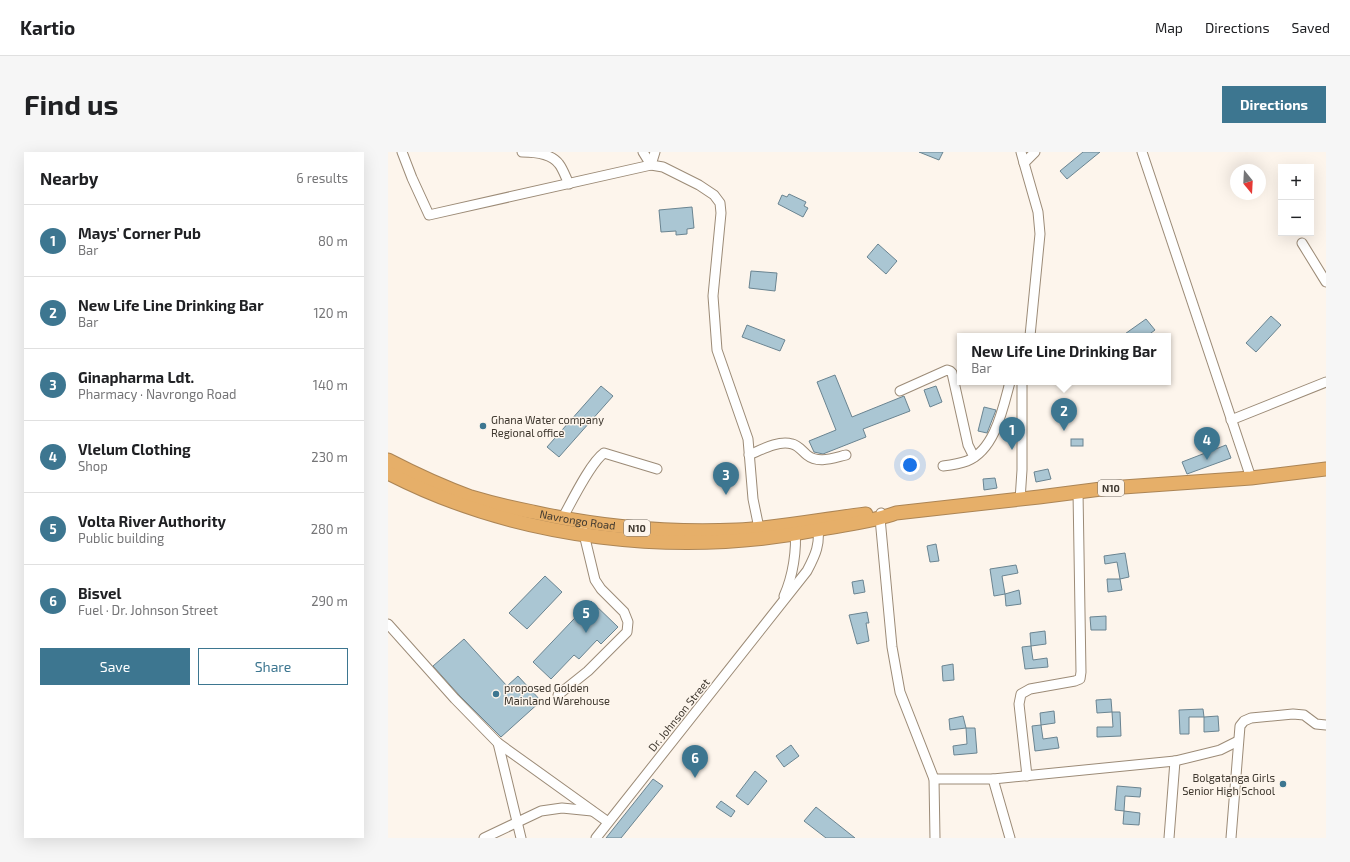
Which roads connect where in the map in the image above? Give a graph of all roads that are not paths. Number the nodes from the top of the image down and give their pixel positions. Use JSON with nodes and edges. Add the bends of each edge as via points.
{"nodes":[{"id":1,"x":402,"y":152,"type":"edge"},
{"id":2,"x":522,"y":152,"type":"edge"},
{"id":3,"x":643,"y":152,"type":"edge"},
{"id":4,"x":655,"y":152,"type":"edge"},
{"id":5,"x":1021,"y":152,"type":"edge"},
{"id":6,"x":1035,"y":152,"type":"edge"},
{"id":7,"x":1142,"y":152,"type":"edge"},
{"id":8,"x":1024,"y":163,"type":"junction"},
{"id":9,"x":651,"y":166,"type":"junction"},
{"id":10,"x":569,"y":184,"type":"junction"},
{"id":11,"x":1302,"y":243,"type":"dead end"},
{"id":12,"x":1326,"y":282,"type":"edge"},
{"id":13,"x":1030,"y":333,"type":"edge"},
{"id":14,"x":1326,"y":382,"type":"edge"},
{"id":15,"x":1009,"y":385,"type":"edge"},
{"id":16,"x":1022,"y":385,"type":"edge"},
{"id":17,"x":900,"y":391,"type":"dead end"},
{"id":18,"x":1231,"y":420,"type":"junction"},
{"id":19,"x":749,"y":455,"type":"junction"},
{"id":20,"x":846,"y":455,"type":"dead end"},
{"id":21,"x":974,"y":457,"type":"junction"},
{"id":22,"x":388,"y":460,"type":"edge"},
{"id":23,"x":943,"y":466,"type":"dead end"},
{"id":24,"x":1326,"y":468,"type":"edge"},
{"id":25,"x":657,"y":469,"type":"dead end"},
{"id":26,"x":388,"y":473,"type":"edge"},
{"id":27,"x":1250,"y":478,"type":"junction"},
{"id":28,"x":1078,"y":492,"type":"junction"},
{"id":29,"x":1020,"y":500,"type":"junction"},
{"id":30,"x":881,"y":515,"type":"junction"},
{"id":31,"x":562,"y":519,"type":"junction"},
{"id":32,"x":818,"y":525,"type":"junction"},
{"id":33,"x":582,"y":528,"type":"junction"},
{"id":34,"x":759,"y":528,"type":"junction"},
{"id":35,"x":795,"y":529,"type":"junction"},
{"id":36,"x":780,"y":607,"type":"junction"},
{"id":37,"x":388,"y":624,"type":"edge"},
{"id":38,"x":558,"y":695,"type":"dead end"},
{"id":39,"x":1326,"y":725,"type":"edge"},
{"id":40,"x":1238,"y":741,"type":"junction"},
{"id":41,"x":498,"y":743,"type":"junction"},
{"id":42,"x":1175,"y":761,"type":"junction"},
{"id":43,"x":1027,"y":776,"type":"junction"},
{"id":44,"x":934,"y":779,"type":"junction"},
{"id":45,"x":992,"y":779,"type":"junction"},
{"id":46,"x":594,"y":812,"type":"junction"},
{"id":47,"x":516,"y":822,"type":"junction"},
{"id":48,"x":608,"y":822,"type":"junction"},
{"id":49,"x":484,"y":838,"type":"edge"},
{"id":50,"x":521,"y":838,"type":"edge"},
{"id":51,"x":596,"y":838,"type":"edge"},
{"id":52,"x":936,"y":838,"type":"edge"},
{"id":53,"x":1010,"y":838,"type":"edge"},
{"id":54,"x":1170,"y":838,"type":"edge"},
{"id":55,"x":1231,"y":838,"type":"edge"}],
"edges":[{"from":1,"to":10,"type":"street","via":[[429,215]]},
{"from":2,"to":10,"type":"street","via":[[547,155],[553,159],[558,163]]},
{"from":3,"to":9,"type":"street"},
{"from":4,"to":9,"type":"street"},
{"from":5,"to":8,"type":"street"},
{"from":6,"to":8,"type":"street"},
{"from":7,"to":18,"type":"street"},
{"from":8,"to":13,"type":"street","via":[[1038,212],[1040,234]]},
{"from":9,"to":10,"type":"street"},
{"from":9,"to":19,"type":"street","via":[[663,167],[699,185],[714,195],[720,203],[713,296],[717,350],[748,439]]},
{"from":11,"to":12,"type":"street"},
{"from":14,"to":18,"type":"street"},
{"from":15,"to":21,"type":"street","via":[[999,423],[986,447]]},
{"from":16,"to":29,"type":"street"},
{"from":17,"to":21,"type":"street","via":[[947,370],[950,371],[968,445]]},
{"from":18,"to":27,"type":"street"},
{"from":19,"to":20,"type":"street","via":[[775,444],[790,443],[809,457],[825,461]]},
{"from":19,"to":34,"type":"street","via":[[753,499]]},
{"from":21,"to":23,"type":"street"},
{"from":22,"to":31,"type":"highway","name":"Navrongo Road","number":"N10","via":[[471,496]]},
{"from":24,"to":27,"type":"highway","number":"N10"},
{"from":25,"to":31,"type":"street","via":[[604,453],[599,456]]},
{"from":26,"to":33,"type":"highway","name":"Navrongo Road","number":"N10","via":[[414,487],[522,523]]},
{"from":27,"to":28,"type":"highway","number":"N10","via":[[1160,483]]},
{"from":28,"to":29,"type":"highway","number":"N10"},
{"from":28,"to":43,"type":"street","via":[[1080,679],[1030,689],[1021,694],[1019,704]]},
{"from":29,"to":30,"type":"highway","name":"Navrongo Road","number":"N10"},
{"from":30,"to":32,"type":"highway","name":"Navrongo Road","number":"N10"},
{"from":30,"to":44,"type":"street","via":[[892,647],[900,692]]},
{"from":31,"to":33,"type":"highway","name":"Navrongo Road","number":"N10"},
{"from":32,"to":35,"type":"highway","name":"Navrongo Road","number":"N10"},
{"from":32,"to":36,"type":"street","name":"Dr. Johnson Street","via":[[817,551],[813,560]]},
{"from":33,"to":34,"type":"highway","name":"Navrongo Road","number":"N10"},
{"from":33,"to":35,"type":"highway","name":"Navrongo Road","number":"N10","via":[[630,540],[692,542],[760,539]]},
{"from":33,"to":38,"type":"street","via":[[595,580],[624,612],[628,622],[627,632],[588,671]]},
{"from":34,"to":35,"type":"highway","name":"Navrongo Road","number":"N10"},
{"from":35,"to":36,"type":"street","name":"Dr. Johnson Street","via":[[791,579]]},
{"from":36,"to":48,"type":"street","name":"Dr. Johnson Street"},
{"from":37,"to":41,"type":"street"},
{"from":39,"to":40,"type":"street","via":[[1316,724],[1304,715],[1251,718],[1240,726]]},
{"from":40,"to":42,"type":"street","via":[[1220,750]]},
{"from":40,"to":55,"type":"street"},
{"from":41,"to":46,"type":"street"},
{"from":41,"to":47,"type":"street"},
{"from":42,"to":43,"type":"street"},
{"from":42,"to":54,"type":"street"},
{"from":43,"to":45,"type":"street"},
{"from":44,"to":45,"type":"street"},
{"from":44,"to":52,"type":"street"},
{"from":45,"to":53,"type":"street"},
{"from":46,"to":47,"type":"street","via":[[562,808],[541,810]]},
{"from":46,"to":48,"type":"street"},
{"from":47,"to":49,"type":"street"},
{"from":47,"to":50,"type":"street"},
{"from":48,"to":51,"type":"street","name":"Dr. Johnson Street"}]}
